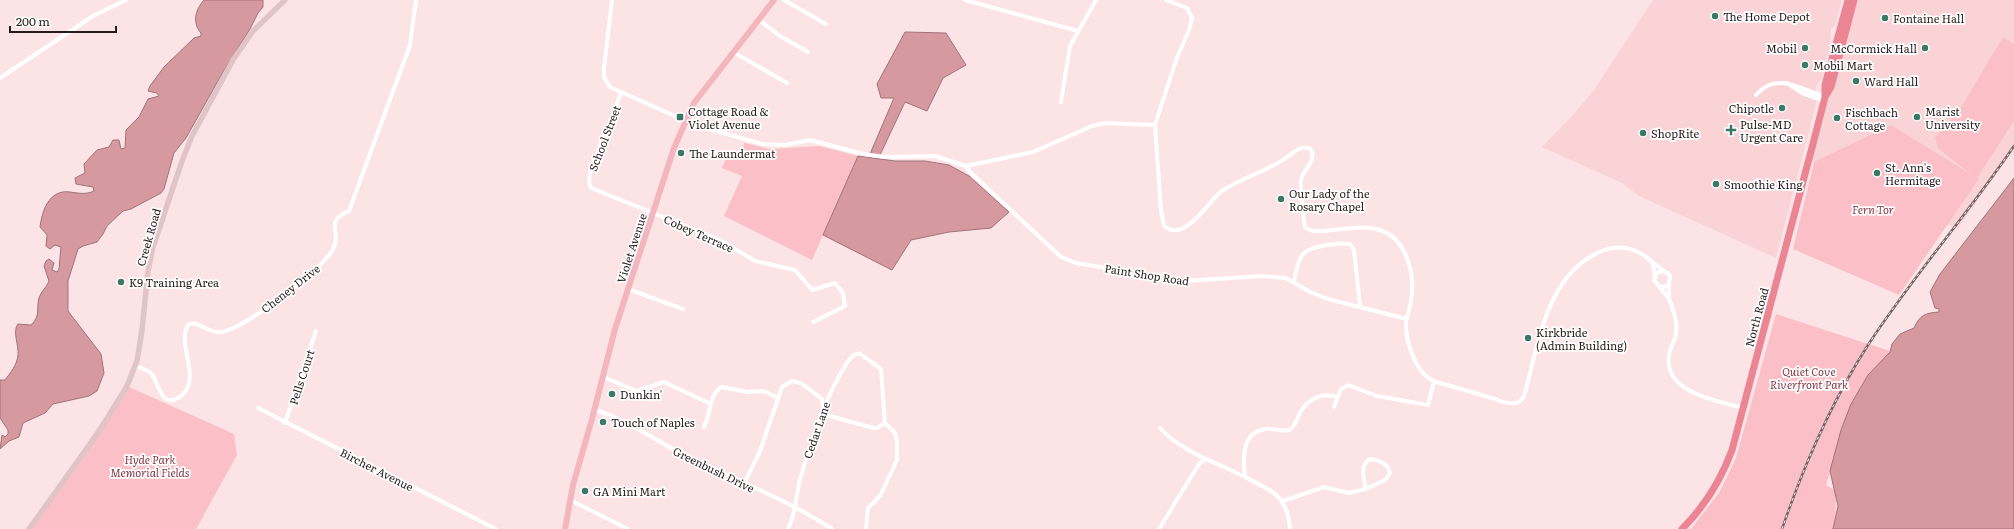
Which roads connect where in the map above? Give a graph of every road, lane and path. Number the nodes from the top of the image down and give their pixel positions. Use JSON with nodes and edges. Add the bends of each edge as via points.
{"nodes":[{"id":1,"x":126,"y":0,"type":"edge"},
{"id":2,"x":285,"y":0,"type":"edge"},
{"id":3,"x":416,"y":0,"type":"edge"},
{"id":4,"x":612,"y":0,"type":"edge"},
{"id":5,"x":774,"y":0,"type":"edge"},
{"id":6,"x":784,"y":0,"type":"edge"},
{"id":7,"x":965,"y":0,"type":"edge"},
{"id":8,"x":1096,"y":0,"type":"edge"},
{"id":9,"x":1166,"y":0,"type":"edge"},
{"id":10,"x":1848,"y":0,"type":"edge"},
{"id":11,"x":1854,"y":0,"type":"edge"},
{"id":12,"x":759,"y":20,"type":"junction"},
{"id":13,"x":826,"y":24,"type":"dead end"},
{"id":14,"x":1078,"y":31,"type":"junction"},
{"id":15,"x":733,"y":52,"type":"junction"},
{"id":16,"x":808,"y":52,"type":"dead end"},
{"id":17,"x":0,"y":78,"type":"edge"},
{"id":18,"x":787,"y":84,"type":"dead end"},
{"id":19,"x":621,"y":93,"type":"junction"},
{"id":20,"x":1756,"y":95,"type":"dead end"},
{"id":21,"x":1824,"y":99,"type":"junction"},
{"id":22,"x":1061,"y":102,"type":"dead end"},
{"id":23,"x":685,"y":120,"type":"junction"},
{"id":24,"x":1155,"y":125,"type":"junction"},
{"id":25,"x":966,"y":166,"type":"junction"},
{"id":26,"x":653,"y":213,"type":"junction"},
{"id":27,"x":1652,"y":262,"type":"junction"},
{"id":28,"x":1664,"y":271,"type":"junction"},
{"id":29,"x":1655,"y":275,"type":"junction"},
{"id":30,"x":1294,"y":281,"type":"junction"},
{"id":31,"x":1669,"y":284,"type":"junction"},
{"id":32,"x":1659,"y":286,"type":"junction"},
{"id":33,"x":628,"y":289,"type":"junction"},
{"id":34,"x":1669,"y":299,"type":"junction"},
{"id":35,"x":1360,"y":306,"type":"junction"},
{"id":36,"x":683,"y":309,"type":"dead end"},
{"id":37,"x":1406,"y":319,"type":"junction"},
{"id":38,"x":813,"y":322,"type":"dead end"},
{"id":39,"x":316,"y":332,"type":"dead end"},
{"id":40,"x":135,"y":366,"type":"junction"},
{"id":41,"x":603,"y":377,"type":"junction"},
{"id":42,"x":1434,"y":381,"type":"junction"},
{"id":43,"x":1338,"y":397,"type":"junction"},
{"id":44,"x":779,"y":398,"type":"junction"},
{"id":45,"x":711,"y":404,"type":"junction"},
{"id":46,"x":824,"y":405,"type":"junction"},
{"id":47,"x":1334,"y":407,"type":"dead end"},
{"id":48,"x":258,"y":408,"type":"dead end"},
{"id":49,"x":1744,"y":408,"type":"junction"},
{"id":50,"x":595,"y":410,"type":"junction"},
{"id":51,"x":285,"y":423,"type":"junction"},
{"id":52,"x":885,"y":424,"type":"junction"},
{"id":53,"x":704,"y":427,"type":"dead end"},
{"id":54,"x":1160,"y":428,"type":"dead end"},
{"id":55,"x":1205,"y":459,"type":"junction"},
{"id":56,"x":1245,"y":477,"type":"junction"},
{"id":57,"x":744,"y":484,"type":"junction"},
{"id":58,"x":1366,"y":489,"type":"junction"},
{"id":59,"x":570,"y":500,"type":"junction"},
{"id":60,"x":1283,"y":502,"type":"junction"},
{"id":61,"x":795,"y":507,"type":"junction"},
{"id":62,"x":29,"y":529,"type":"edge"},
{"id":63,"x":496,"y":529,"type":"edge"},
{"id":64,"x":565,"y":529,"type":"edge"},
{"id":65,"x":628,"y":529,"type":"edge"},
{"id":66,"x":788,"y":529,"type":"edge"},
{"id":67,"x":832,"y":529,"type":"edge"},
{"id":68,"x":866,"y":529,"type":"edge"},
{"id":69,"x":1159,"y":529,"type":"edge"},
{"id":70,"x":1290,"y":529,"type":"edge"},
{"id":71,"x":1682,"y":529,"type":"edge"}],
"edges":[{"from":1,"to":17,"type":"street","via":[[93,16]]},
{"from":2,"to":40,"type":"street","name":"Creek Road","via":[[253,31],[233,60],[192,136],[150,258]]},
{"from":3,"to":40,"type":"street","name":"Cheney Drive","via":[[410,45],[349,211],[338,217],[335,223],[337,240],[327,258],[301,282],[240,324],[215,332],[194,323],[189,324],[185,334],[190,381],[186,392],[178,398],[171,400],[165,397],[153,375]]},
{"from":4,"to":19,"type":"street","via":[[604,75],[608,85]]},
{"from":5,"to":12,"type":"main road","name":"Violet Avenue"},
{"from":6,"to":13,"type":"street"},
{"from":7,"to":14,"type":"street"},
{"from":8,"to":14,"type":"street"},
{"from":9,"to":24,"type":"street","via":[[1187,8],[1192,18]]},
{"from":10,"to":21,"type":"highway","name":"North Road","via":[[1825,85]]},
{"from":11,"to":21,"type":"highway","name":"North Road","via":[[1831,87]]},
{"from":12,"to":15,"type":"main road","name":"Violet Avenue"},
{"from":12,"to":16,"type":"street"},
{"from":14,"to":22,"type":"street","via":[[1068,56]]},
{"from":15,"to":18,"type":"street"},
{"from":15,"to":23,"type":"main road","name":"Violet Avenue","via":[[699,95]]},
{"from":19,"to":23,"type":"street"},
{"from":19,"to":26,"type":"street","name":"School Street","via":[[590,172],[590,186]]},
{"from":20,"to":21,"type":"street","via":[[1769,84],[1787,83]]},
{"from":21,"to":49,"type":"highway","name":"North Road"},
{"from":23,"to":25,"type":"street","via":[[770,146],[809,140],[863,154],[886,157],[935,156]]},
{"from":23,"to":26,"type":"main road","name":"Violet Avenue"},
{"from":24,"to":25,"type":"street","via":[[1104,123],[1033,152]]},
{"from":24,"to":37,"type":"street","via":[[1162,218],[1164,226],[1171,229],[1195,220],[1223,190],[1267,169],[1298,149],[1310,149],[1312,159],[1300,183],[1305,227],[1316,232],[1348,227],[1371,228],[1383,231],[1394,238],[1405,254],[1412,277],[1412,296]]},
{"from":25,"to":30,"type":"street","name":"Paint Shop Road","via":[[1061,257],[1076,263],[1184,281],[1267,276]]},
{"from":26,"to":33,"type":"main road","name":"Violet Avenue"},
{"from":26,"to":38,"type":"street","name":"Cobey Terrace","via":[[720,240],[755,261],[795,270],[812,290],[833,282],[838,284],[843,293],[845,306]]},
{"from":27,"to":28,"type":"street"},
{"from":27,"to":29,"type":"street"},
{"from":27,"to":42,"type":"street","via":[[1635,251],[1619,247],[1597,253],[1572,271],[1559,288],[1549,308],[1524,396],[1519,402],[1506,403]]},
{"from":28,"to":29,"type":"street"},
{"from":28,"to":31,"type":"street","via":[[1670,276]]},
{"from":29,"to":32,"type":"street","via":[[1654,280]]},
{"from":30,"to":35,"type":"street","name":"Paint Shop Road","via":[[1314,294]]},
{"from":30,"to":35,"type":"street","via":[[1305,252],[1336,243],[1350,244],[1354,250]]},
{"from":31,"to":32,"type":"street"},
{"from":31,"to":34,"type":"street"},
{"from":32,"to":34,"type":"street"},
{"from":33,"to":36,"type":"street"},
{"from":33,"to":41,"type":"main road","name":"Violet Avenue"},
{"from":34,"to":49,"type":"street","via":[[1677,328],[1669,355],[1669,364],[1675,379],[1695,393]]},
{"from":35,"to":37,"type":"street","name":"Paint Shop Road"},
{"from":37,"to":42,"type":"street","via":[[1408,338],[1417,363],[1423,373]]},
{"from":39,"to":51,"type":"street","name":"Pells Court"},
{"from":40,"to":62,"type":"street","name":"Creek Road","via":[[128,386],[106,421]]},
{"from":41,"to":45,"type":"street","via":[[637,390],[664,382]]},
{"from":41,"to":50,"type":"main road","name":"Violet Avenue"},
{"from":42,"to":43,"type":"street","via":[[1428,404],[1377,396],[1349,385],[1342,388]]},
{"from":43,"to":47,"type":"street"},
{"from":43,"to":56,"type":"street","via":[[1321,395],[1302,410],[1290,430],[1268,429],[1256,432],[1244,449]]},
{"from":44,"to":45,"type":"street","via":[[763,391],[747,392],[725,386],[716,391]]},
{"from":44,"to":46,"type":"street","via":[[785,384],[796,381],[822,399]]},
{"from":44,"to":57,"type":"street","via":[[760,451]]},
{"from":45,"to":53,"type":"street"},
{"from":46,"to":52,"type":"street","via":[[826,415],[874,428]]},
{"from":46,"to":52,"type":"street","name":"Cedar Lane","via":[[851,358],[859,353],[879,366],[882,372]]},
{"from":46,"to":61,"type":"street","name":"Cedar Lane","via":[[800,478]]},
{"from":48,"to":51,"type":"street","name":"Bircher Avenue"},
{"from":49,"to":71,"type":"highway","name":"North Road","via":[[1732,450],[1720,479],[1703,506]]},
{"from":50,"to":57,"type":"street","name":"Greenbush Drive","via":[[621,420],[680,453]]},
{"from":50,"to":59,"type":"main road","name":"Violet Avenue"},
{"from":51,"to":63,"type":"street","name":"Bircher Avenue"},
{"from":52,"to":68,"type":"street","via":[[895,433],[897,460],[880,496],[868,508]]},
{"from":54,"to":55,"type":"street","via":[[1170,439]]},
{"from":55,"to":56,"type":"street"},
{"from":55,"to":69,"type":"street","via":[[1199,464]]},
{"from":56,"to":60,"type":"street"},
{"from":57,"to":61,"type":"street","name":"Greenbush Drive"},
{"from":58,"to":58,"type":"street","via":[[1387,479],[1390,473],[1385,464],[1372,459],[1366,462],[1363,467]]},
{"from":58,"to":60,"type":"street","via":[[1349,493],[1324,487]]},
{"from":59,"to":64,"type":"main road","name":"Violet Avenue"},
{"from":59,"to":65,"type":"street"},
{"from":60,"to":70,"type":"street","via":[[1287,507]]},
{"from":61,"to":66,"type":"street","name":"Cedar Lane","via":[[795,515]]},
{"from":61,"to":67,"type":"street","name":"Greenbush Drive"}]}
